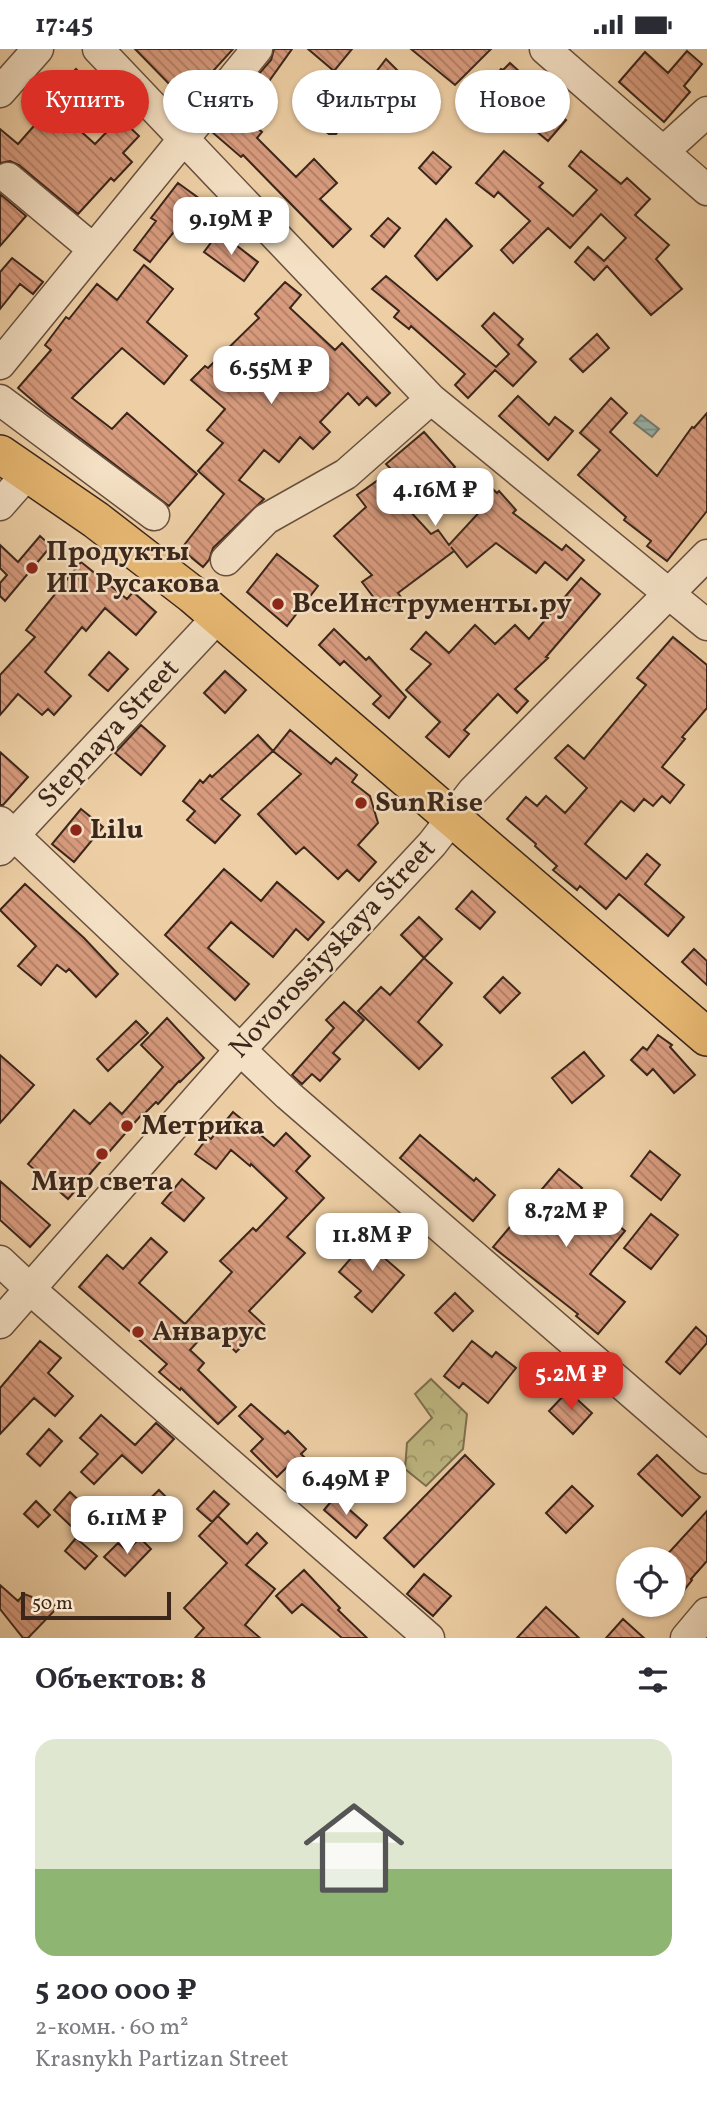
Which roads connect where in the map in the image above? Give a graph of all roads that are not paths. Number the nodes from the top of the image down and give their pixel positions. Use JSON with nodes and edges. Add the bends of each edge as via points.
{"nodes":[{"id":1,"x":38,"y":49,"type":"edge"},
{"id":2,"x":98,"y":49,"type":"edge"},
{"id":3,"x":257,"y":49,"type":"edge"},
{"id":4,"x":545,"y":49,"type":"edge"},
{"id":5,"x":0,"y":92,"type":"edge"},
{"id":6,"x":707,"y":112,"type":"edge"},
{"id":7,"x":183,"y":139,"type":"junction"},
{"id":8,"x":663,"y":152,"type":"junction"},
{"id":9,"x":8,"y":178,"type":"dead end"},
{"id":10,"x":707,"y":190,"type":"edge"},
{"id":11,"x":93,"y":249,"type":"junction"},
{"id":12,"x":0,"y":364,"type":"edge"},
{"id":13,"x":430,"y":399,"type":"junction"},
{"id":14,"x":0,"y":400,"type":"edge"},
{"id":15,"x":14,"y":463,"type":"edge"},
{"id":16,"x":0,"y":505,"type":"edge"},
{"id":17,"x":154,"y":515,"type":"dead end"},
{"id":18,"x":707,"y":555,"type":"edge"},
{"id":19,"x":226,"y":560,"type":"dead end"},
{"id":20,"x":667,"y":593,"type":"junction"},
{"id":21,"x":218,"y":617,"type":"junction"},
{"id":22,"x":707,"y":625,"type":"edge"},
{"id":23,"x":453,"y":818,"type":"junction"},
{"id":24,"x":5,"y":836,"type":"edge"},
{"id":25,"x":707,"y":1037,"type":"edge"},
{"id":26,"x":240,"y":1049,"type":"junction"},
{"id":27,"x":0,"y":1261,"type":"edge"},
{"id":28,"x":31,"y":1290,"type":"junction"},
{"id":29,"x":0,"y":1323,"type":"edge"},
{"id":30,"x":707,"y":1458,"type":"edge"},
{"id":31,"x":707,"y":1613,"type":"edge"},
{"id":32,"x":429,"y":1638,"type":"edge"},
{"id":33,"x":686,"y":1638,"type":"edge"}],
"edges":[{"from":1,"to":5,"type":"street"},
{"from":2,"to":7,"type":"street"},
{"from":3,"to":7,"type":"street"},
{"from":4,"to":8,"type":"street"},
{"from":6,"to":8,"type":"street"},
{"from":7,"to":11,"type":"street"},
{"from":7,"to":13,"type":"street"},
{"from":8,"to":10,"type":"street"},
{"from":9,"to":11,"type":"street"},
{"from":11,"to":12,"type":"street"},
{"from":13,"to":19,"type":"street","via":[[346,474],[266,519]]},
{"from":13,"to":20,"type":"street"},
{"from":14,"to":17,"type":"street"},
{"from":15,"to":16,"type":"street"},
{"from":15,"to":21,"type":"main road","via":[[96,520]]},
{"from":18,"to":20,"type":"street","name":"Novorossiyskaya Street"},
{"from":20,"to":22,"type":"street"},
{"from":20,"to":23,"type":"street","name":"Novorossiyskaya Street"},
{"from":21,"to":23,"type":"main road"},
{"from":21,"to":24,"type":"street","name":"Stepnaya Street"},
{"from":23,"to":25,"type":"main road"},
{"from":23,"to":26,"type":"street","name":"Novorossiyskaya Street"},
{"from":24,"to":26,"type":"street"},
{"from":26,"to":28,"type":"street","name":"Novorossiyskaya Street"},
{"from":26,"to":30,"type":"street"},
{"from":27,"to":28,"type":"street"},
{"from":28,"to":29,"type":"street","name":"Novorossiyskaya Street"},
{"from":28,"to":32,"type":"street"},
{"from":31,"to":33,"type":"street"}]}
